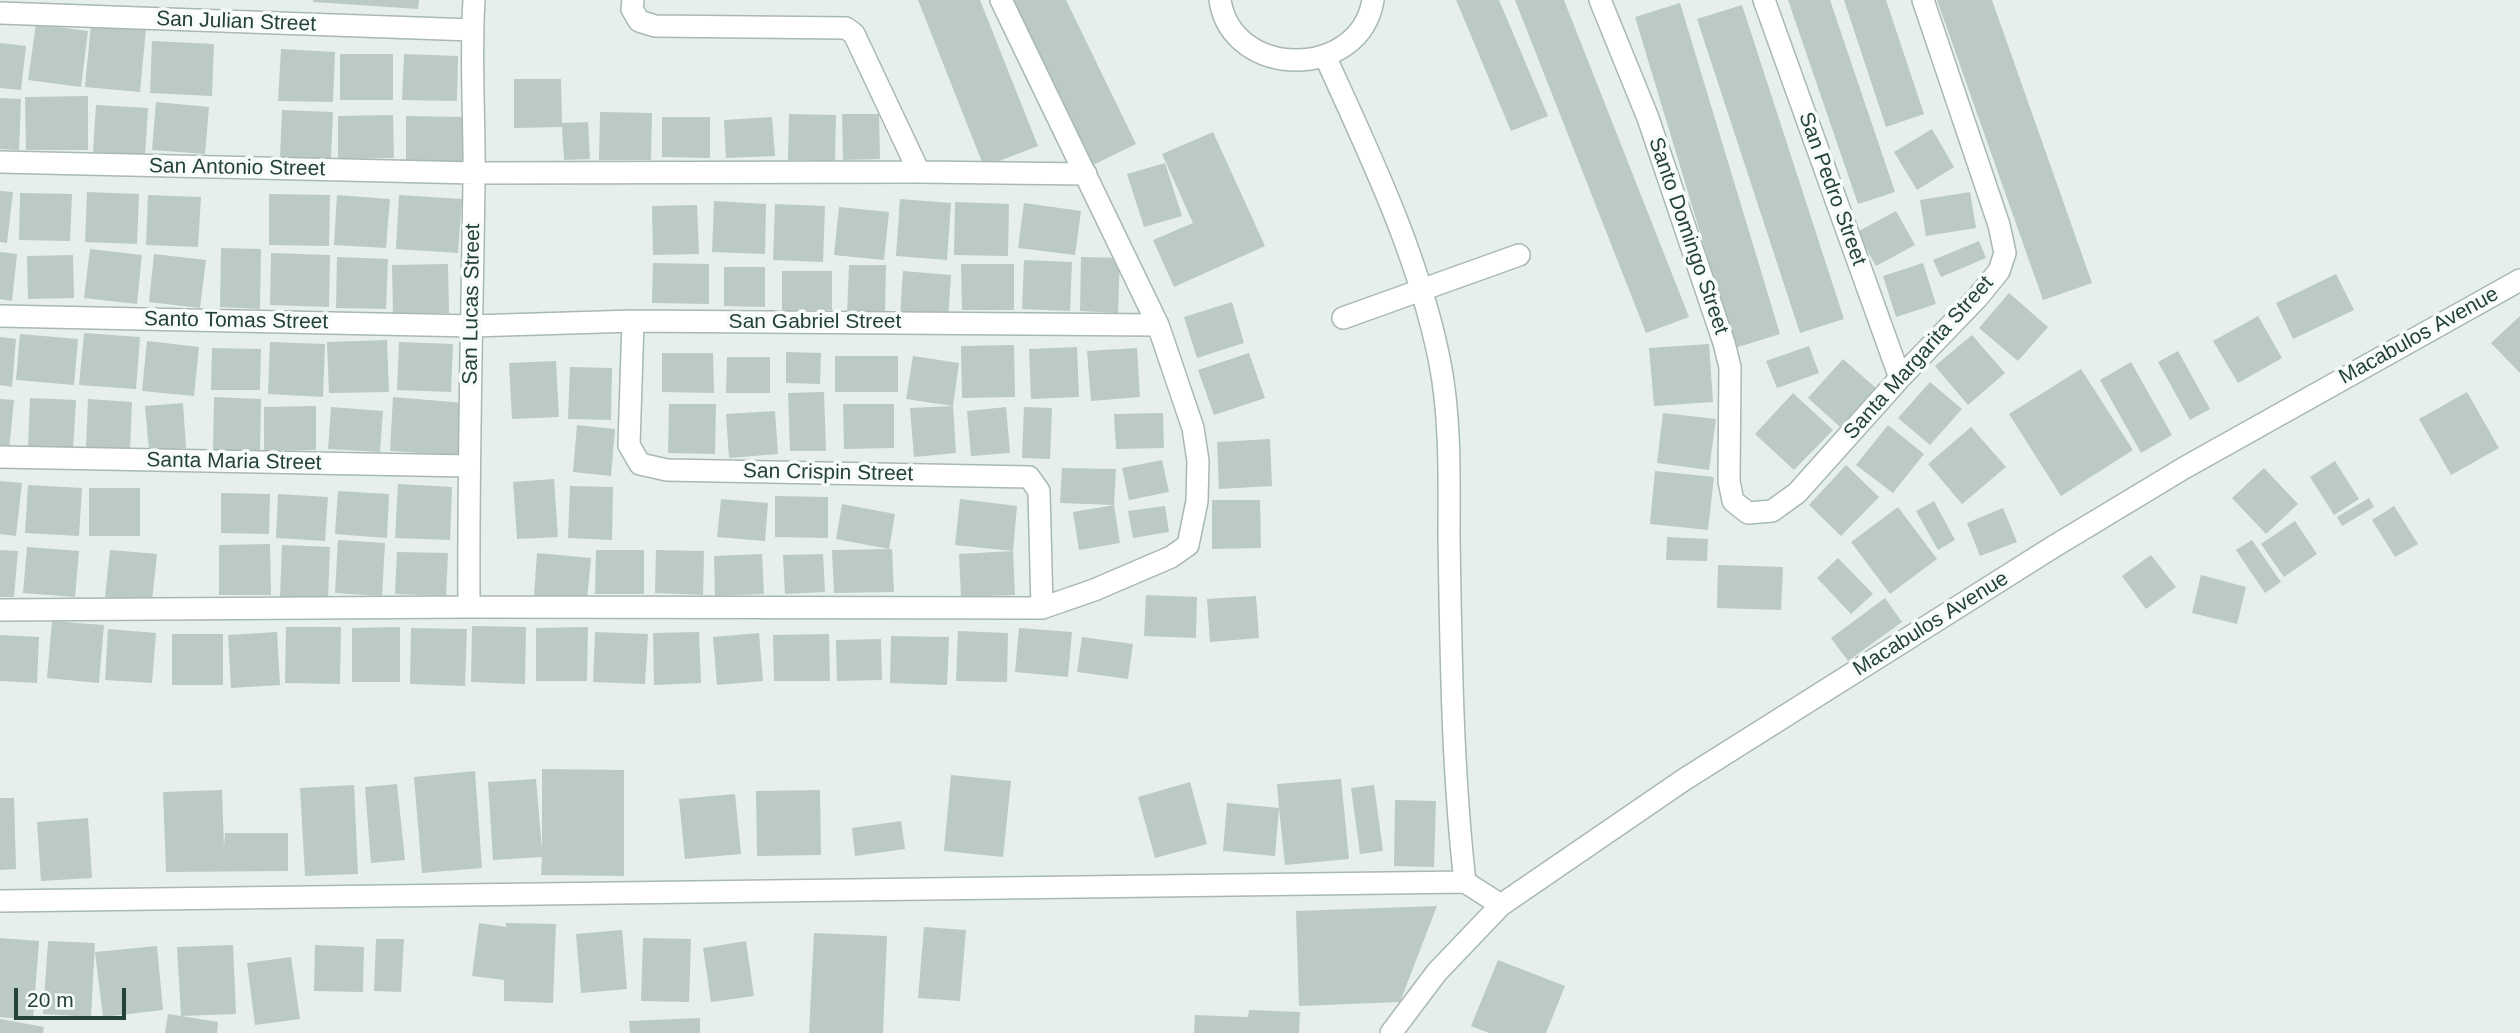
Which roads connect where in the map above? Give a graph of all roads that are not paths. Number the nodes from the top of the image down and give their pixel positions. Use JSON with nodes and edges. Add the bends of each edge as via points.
{"nodes":[{"id":1,"x":474,"y":0,"type":"edge"},
{"id":2,"x":633,"y":0,"type":"edge"},
{"id":3,"x":1001,"y":0,"type":"edge"},
{"id":4,"x":1220,"y":0,"type":"edge"},
{"id":5,"x":1373,"y":0,"type":"edge"},
{"id":6,"x":1600,"y":0,"type":"edge"},
{"id":7,"x":1764,"y":0,"type":"edge"},
{"id":8,"x":1923,"y":0,"type":"edge"},
{"id":9,"x":0,"y":13,"type":"edge"},
{"id":10,"x":472,"y":30,"type":"junction"},
{"id":11,"x":1325,"y":56,"type":"junction"},
{"id":12,"x":0,"y":162,"type":"edge"},
{"id":13,"x":919,"y":172,"type":"junction"},
{"id":14,"x":474,"y":173,"type":"junction"},
{"id":15,"x":1086,"y":174,"type":"junction"},
{"id":16,"x":1519,"y":255,"type":"dead end"},
{"id":17,"x":2520,"y":280,"type":"edge"},
{"id":18,"x":1421,"y":290,"type":"junction"},
{"id":19,"x":0,"y":316,"type":"edge"},
{"id":20,"x":1343,"y":318,"type":"dead end"},
{"id":21,"x":633,"y":321,"type":"junction"},
{"id":22,"x":1158,"y":325,"type":"junction"},
{"id":23,"x":472,"y":326,"type":"junction"},
{"id":24,"x":1900,"y":378,"type":"junction"},
{"id":25,"x":0,"y":457,"type":"edge"},
{"id":26,"x":468,"y":466,"type":"junction"},
{"id":27,"x":1729,"y":481,"type":"joint"},
{"id":28,"x":469,"y":607,"type":"junction"},
{"id":29,"x":1042,"y":608,"type":"junction"},
{"id":30,"x":0,"y":610,"type":"edge"},
{"id":31,"x":1465,"y":882,"type":"junction"},
{"id":32,"x":0,"y":901,"type":"edge"},
{"id":33,"x":1501,"y":905,"type":"junction"},
{"id":34,"x":1391,"y":1033,"type":"edge"}],
"edges":[{"from":1,"to":10,"type":"street","name":"San Lucas Street"},
{"from":2,"to":13,"type":"street","via":[[639,22],[655,26],[846,28],[854,34]]},
{"from":3,"to":15,"type":"street"},
{"from":4,"to":11,"type":"street","via":[[1231,28],[1248,46],[1272,58],[1299,62]]},
{"from":5,"to":11,"type":"street","via":[[1362,28]]},
{"from":6,"to":27,"type":"street","name":"Santo Domingo Street","via":[[1648,118],[1724,343],[1730,367]]},
{"from":7,"to":24,"type":"street","name":"San Pedro Street"},
{"from":8,"to":24,"type":"street","name":"Santa Margarita Street","via":[[2005,253],[1999,271],[1978,298]]},
{"from":9,"to":10,"type":"street","name":"San Julian Street"},
{"from":10,"to":14,"type":"street","name":"San Lucas Street"},
{"from":11,"to":18,"type":"street","via":[[1379,175]]},
{"from":12,"to":14,"type":"street","name":"San Antonio Street"},
{"from":13,"to":14,"type":"street","name":"San Antonio Street"},
{"from":13,"to":15,"type":"street","name":"San Antonio Street"},
{"from":14,"to":23,"type":"street","name":"San Lucas Street"},
{"from":15,"to":22,"type":"street"},
{"from":16,"to":18,"type":"street"},
{"from":17,"to":33,"type":"street","name":"Macabulos Avenue","via":[[2184,468],[2053,547],[1685,779]]},
{"from":18,"to":20,"type":"street"},
{"from":18,"to":31,"type":"street","via":[[1440,364],[1449,446],[1458,807]]},
{"from":19,"to":23,"type":"street","name":"Santo Tomas Street"},
{"from":21,"to":22,"type":"street","name":"San Gabriel Street"},
{"from":21,"to":23,"type":"street","name":"San Gabriel Street"},
{"from":21,"to":29,"type":"street","name":"San Crispin Street","via":[[629,445],[639,464],[667,470],[1029,477],[1038,491]]},
{"from":22,"to":29,"type":"street","via":[[1194,428],[1197,502],[1188,545],[1094,590]]},
{"from":23,"to":26,"type":"street","name":"San Lucas Street"},
{"from":24,"to":27,"type":"street","name":"Santa Margarita Street","via":[[1797,493],[1772,511],[1748,513],[1733,501]]},
{"from":25,"to":26,"type":"street","name":"Santa Maria Street"},
{"from":26,"to":28,"type":"street","name":"San Lucas Street"},
{"from":28,"to":29,"type":"street"},
{"from":28,"to":30,"type":"street"},
{"from":31,"to":32,"type":"street"},
{"from":31,"to":33,"type":"street"},
{"from":33,"to":34,"type":"street","name":"Macabulos Avenue","via":[[1437,972]]}]}
